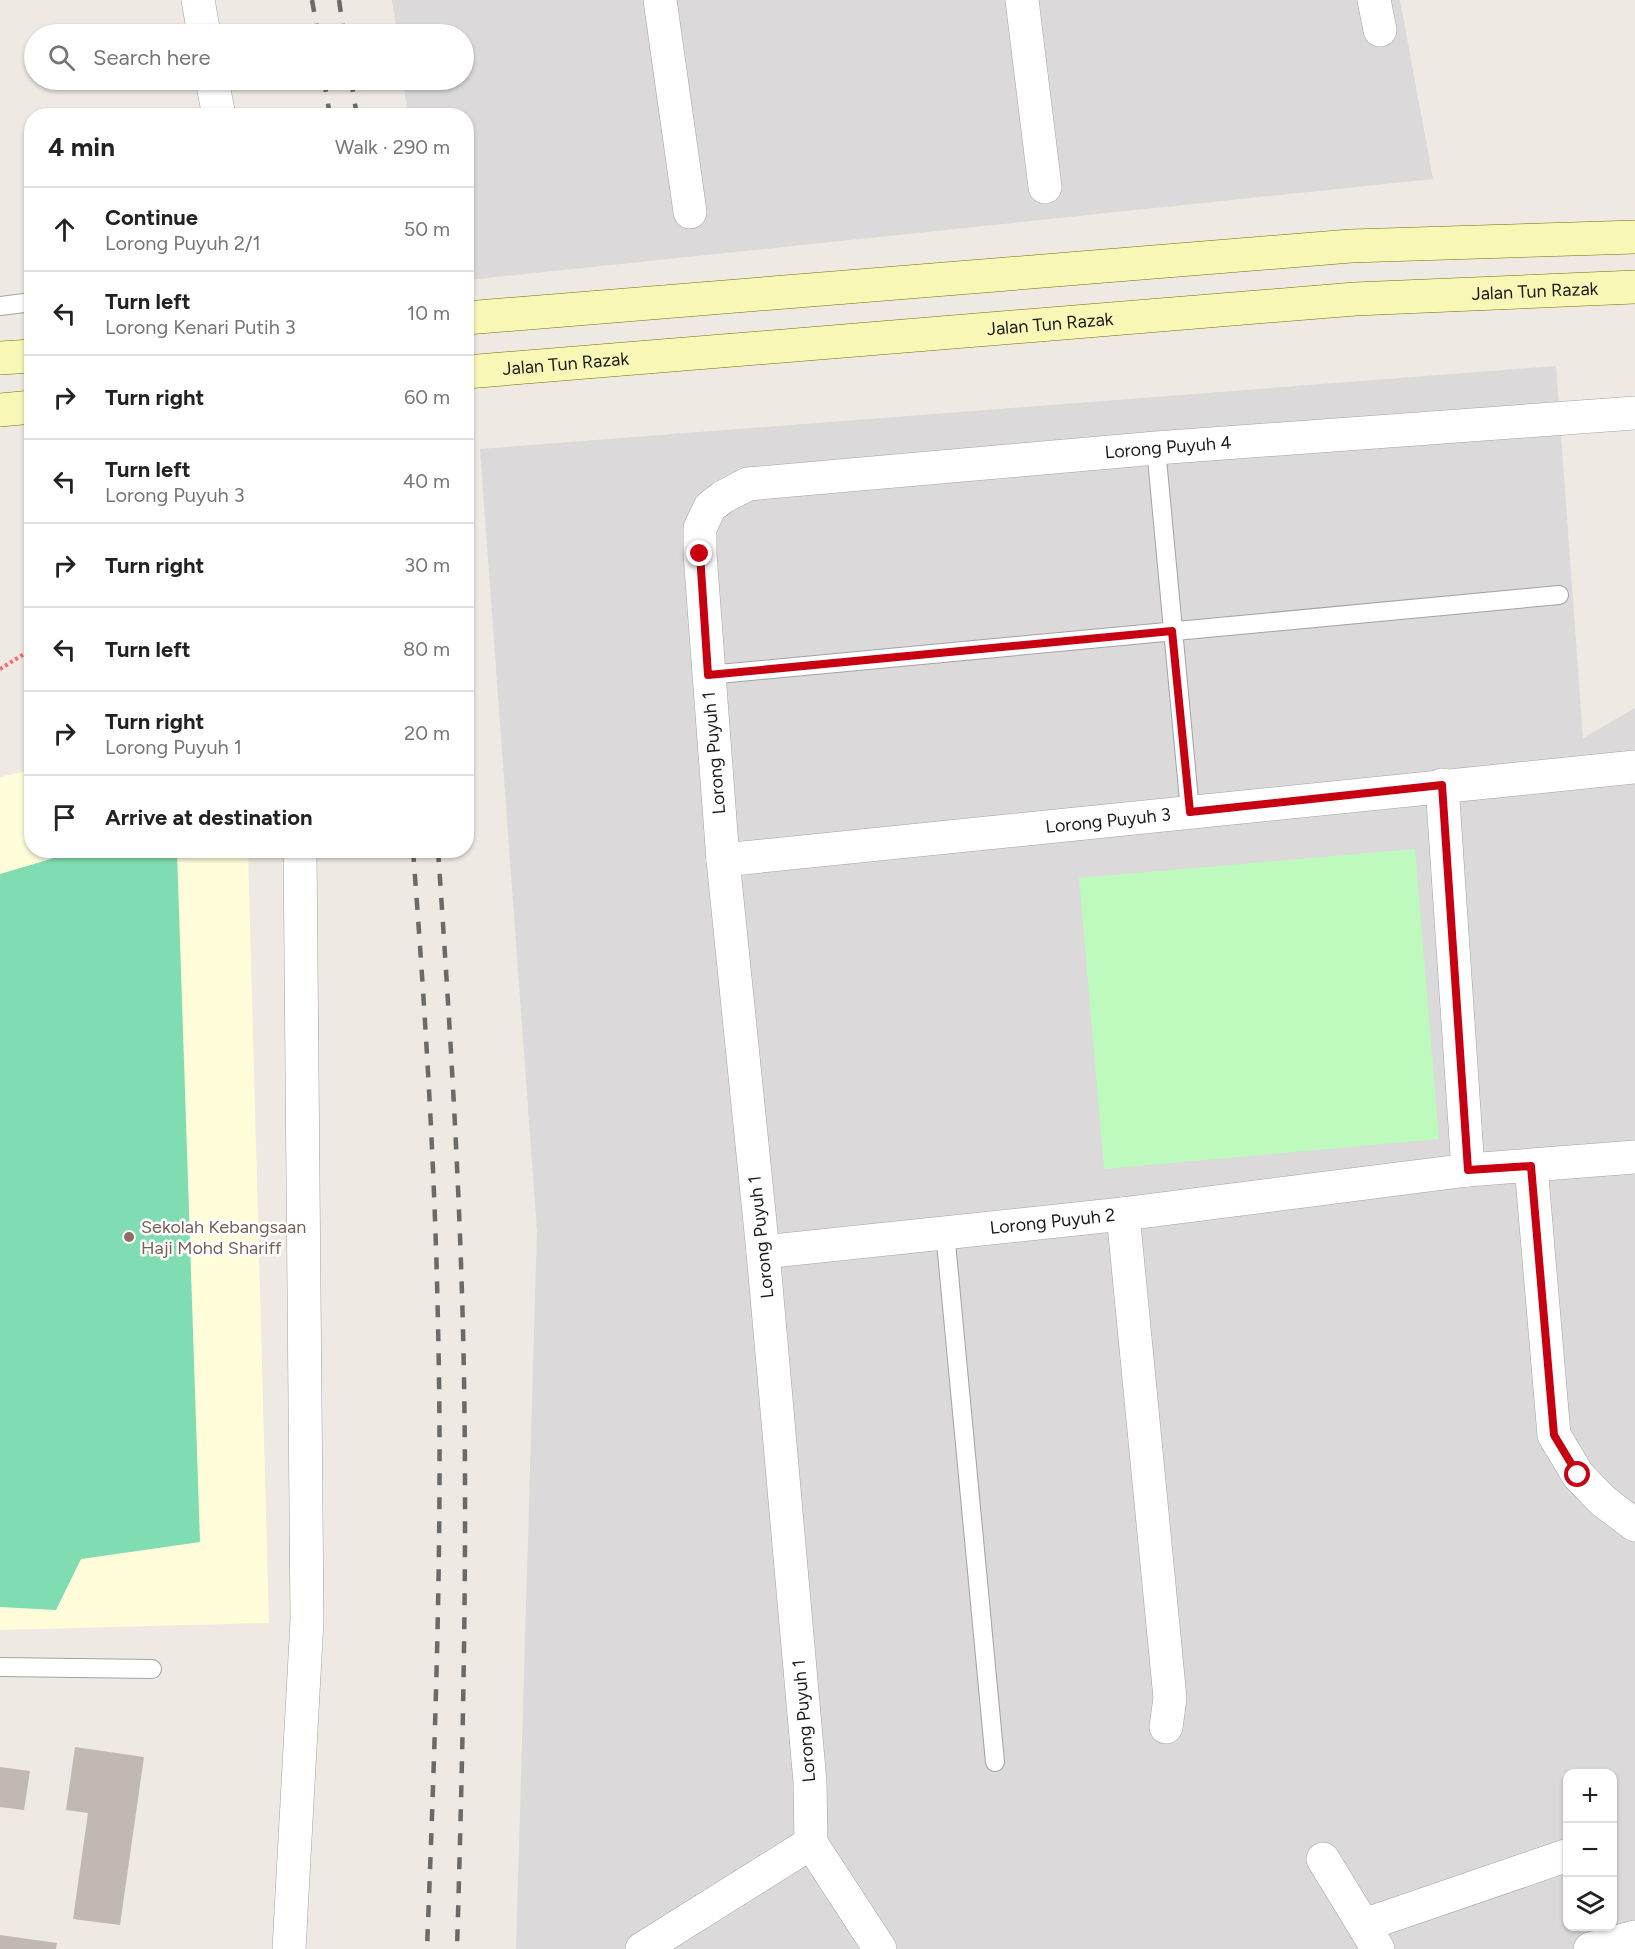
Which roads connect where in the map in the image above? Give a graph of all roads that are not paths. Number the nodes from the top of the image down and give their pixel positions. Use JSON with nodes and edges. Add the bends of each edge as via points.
{"nodes":[{"id":1,"x":198,"y":0,"type":"edge"},
{"id":2,"x":660,"y":0,"type":"edge"},
{"id":3,"x":1022,"y":0,"type":"edge"},
{"id":4,"x":202,"y":24,"type":"edge"},
{"id":5,"x":214,"y":90,"type":"edge"},
{"id":6,"x":217,"y":108,"type":"edge"},
{"id":7,"x":1045,"y":187,"type":"dead end"},
{"id":8,"x":690,"y":212,"type":"dead end"},
{"id":9,"x":1635,"y":237,"type":"edge"},
{"id":10,"x":1635,"y":287,"type":"edge"},
{"id":11,"x":24,"y":303,"type":"edge"},
{"id":12,"x":0,"y":306,"type":"edge"},
{"id":13,"x":474,"y":317,"type":"edge"},
{"id":14,"x":24,"y":356,"type":"edge"},
{"id":15,"x":0,"y":358,"type":"edge"},
{"id":16,"x":474,"y":371,"type":"edge"},
{"id":17,"x":24,"y":408,"type":"edge"},
{"id":18,"x":0,"y":410,"type":"edge"},
{"id":19,"x":1635,"y":412,"type":"edge"},
{"id":20,"x":1156,"y":448,"type":"junction"},
{"id":21,"x":710,"y":507,"type":"joint"},
{"id":22,"x":1559,"y":595,"type":"dead end"},
{"id":23,"x":1172,"y":631,"type":"junction"},
{"id":24,"x":708,"y":675,"type":"junction"},
{"id":25,"x":1635,"y":767,"type":"edge"},
{"id":26,"x":1442,"y":785,"type":"junction"},
{"id":27,"x":1190,"y":812,"type":"junction"},
{"id":28,"x":300,"y":858,"type":"edge"},
{"id":29,"x":723,"y":860,"type":"junction"},
{"id":30,"x":1635,"y":1157,"type":"edge"},
{"id":31,"x":1531,"y":1166,"type":"junction"},
{"id":32,"x":1468,"y":1170,"type":"junction"},
{"id":33,"x":1123,"y":1214,"type":"junction"},
{"id":34,"x":945,"y":1232,"type":"junction"},
{"id":35,"x":763,"y":1252,"type":"junction"},
{"id":36,"x":1635,"y":1525,"type":"edge"},
{"id":37,"x":0,"y":1667,"type":"edge"},
{"id":38,"x":152,"y":1669,"type":"dead end"},
{"id":39,"x":1166,"y":1727,"type":"dead end"},
{"id":40,"x":995,"y":1762,"type":"dead end"},
{"id":41,"x":811,"y":1843,"type":"junction"},
{"id":42,"x":1563,"y":1857,"type":"edge"},
{"id":43,"x":1323,"y":1859,"type":"dead end"},
{"id":44,"x":1635,"y":1936,"type":"edge"},
{"id":45,"x":1371,"y":1937,"type":"edge"},
{"id":46,"x":289,"y":1949,"type":"edge"},
{"id":47,"x":642,"y":1949,"type":"edge"},
{"id":48,"x":880,"y":1949,"type":"edge"},
{"id":49,"x":1590,"y":1949,"type":"edge"}],
"edges":[{"from":1,"to":4,"type":"street"},
{"from":2,"to":8,"type":"street"},
{"from":3,"to":7,"type":"street"},
{"from":5,"to":6,"type":"street"},
{"from":9,"to":13,"type":"main road","via":[[1351,246]]},
{"from":10,"to":16,"type":"main road","name":"Jalan Tun Razak","via":[[1355,299]]},
{"from":11,"to":12,"type":"lane"},
{"from":14,"to":15,"type":"main road"},
{"from":17,"to":18,"type":"main road"},
{"from":19,"to":20,"type":"street","name":"Lorong Puyuh 4"},
{"from":20,"to":21,"type":"street","name":"Lorong Puyuh 4","via":[[748,484]]},
{"from":20,"to":23,"type":"lane"},
{"from":21,"to":24,"type":"street","name":"Lorong Puyuh 1","via":[[700,528]]},
{"from":22,"to":23,"type":"lane"},
{"from":23,"to":24,"type":"lane"},
{"from":23,"to":27,"type":"lane"},
{"from":24,"to":29,"type":"street","name":"Lorong Puyuh 1"},
{"from":25,"to":26,"type":"street","name":"Lorong Puyuh 3"},
{"from":26,"to":27,"type":"street","name":"Lorong Puyuh 3"},
{"from":26,"to":32,"type":"street"},
{"from":27,"to":29,"type":"street","name":"Lorong Puyuh 3"},
{"from":28,"to":46,"type":"street","via":[[307,1620]]},
{"from":29,"to":35,"type":"street","name":"Lorong Puyuh 1"},
{"from":30,"to":31,"type":"street","name":"Lorong Puyuh 2"},
{"from":31,"to":32,"type":"street","name":"Lorong Puyuh 2"},
{"from":31,"to":36,"type":"street","via":[[1554,1435],[1578,1475],[1603,1501]]},
{"from":32,"to":33,"type":"street","name":"Lorong Puyuh 2"},
{"from":33,"to":34,"type":"street","name":"Lorong Puyuh 2"},
{"from":33,"to":39,"type":"street","via":[[1170,1698]]},
{"from":34,"to":35,"type":"street","name":"Lorong Puyuh 2"},
{"from":34,"to":40,"type":"lane"},
{"from":35,"to":41,"type":"street","name":"Lorong Puyuh 1","via":[[810,1782]]},
{"from":37,"to":38,"type":"lane"},
{"from":41,"to":47,"type":"street"},
{"from":41,"to":48,"type":"street"},
{"from":42,"to":45,"type":"street"},
{"from":43,"to":45,"type":"street"},
{"from":44,"to":49,"type":"street"}]}
